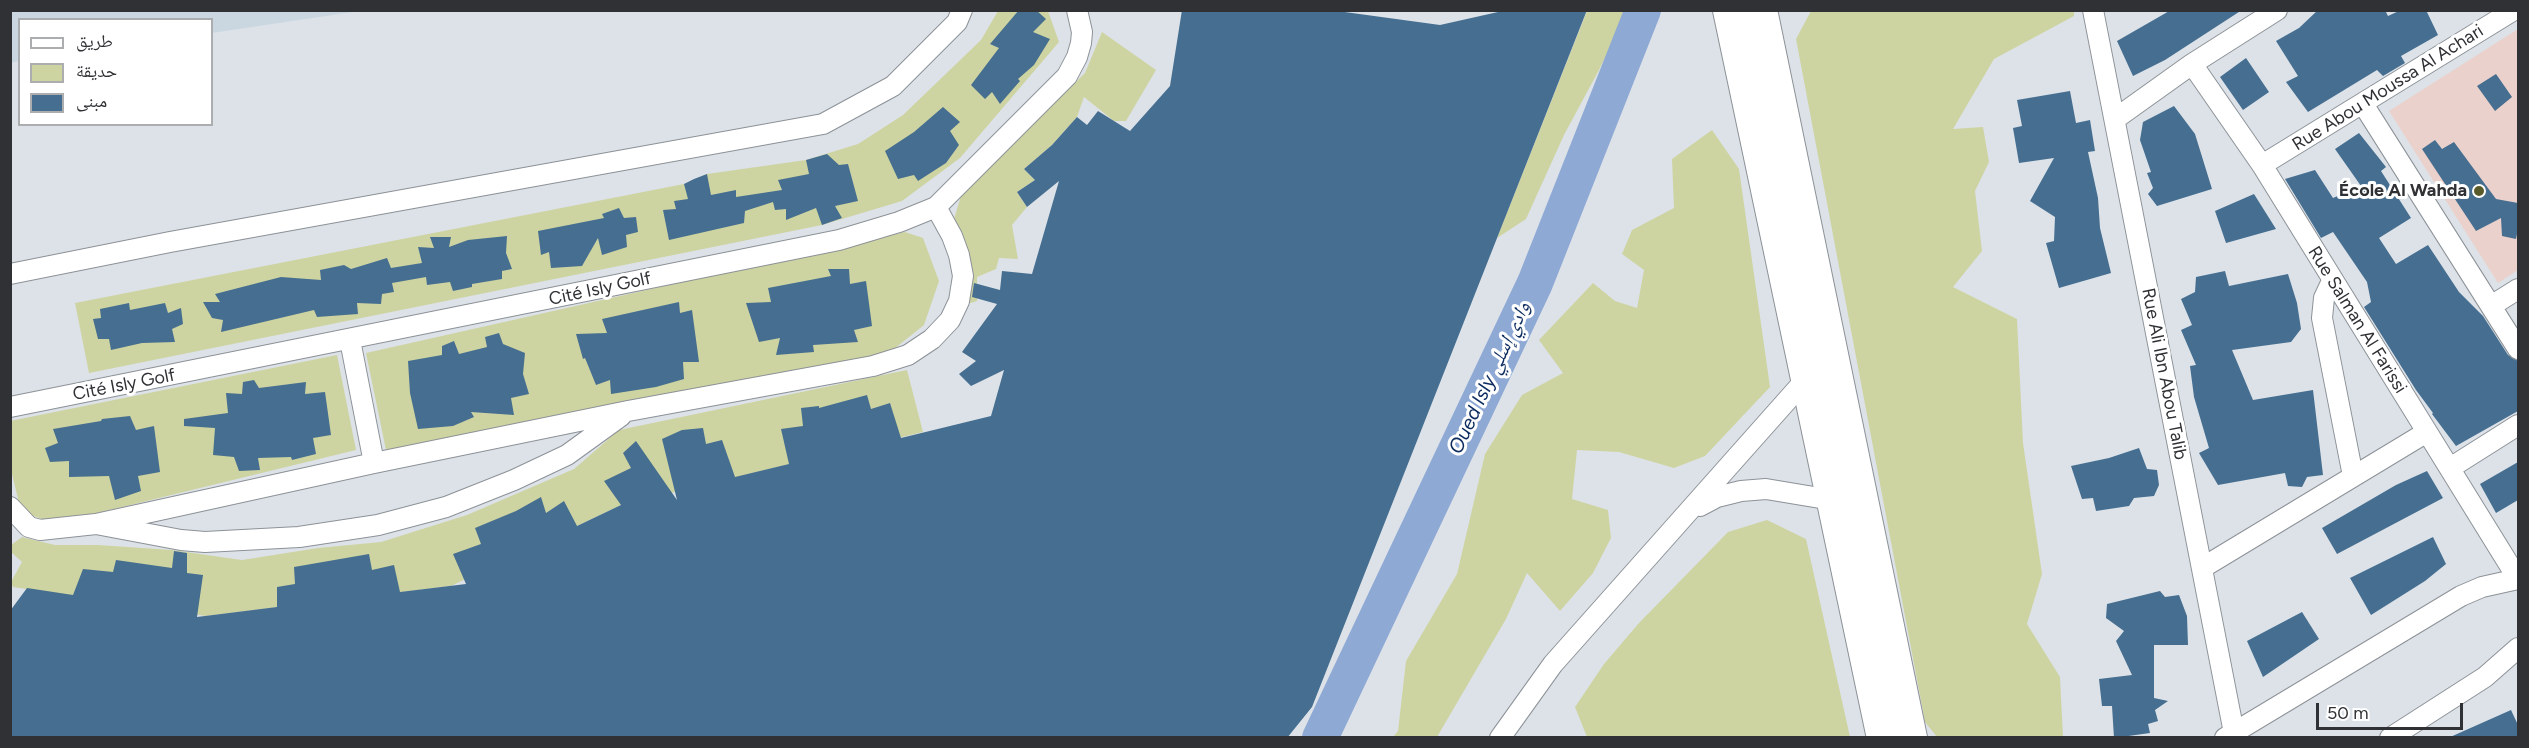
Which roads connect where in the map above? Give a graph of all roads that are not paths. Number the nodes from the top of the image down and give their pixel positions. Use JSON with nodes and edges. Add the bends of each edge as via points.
{"nodes":[{"id":1,"x":962,"y":10,"type":"edge"},
{"id":2,"x":1077,"y":10,"type":"edge"},
{"id":3,"x":1729,"y":10,"type":"edge"},
{"id":4,"x":1761,"y":10,"type":"edge"},
{"id":5,"x":2093,"y":10,"type":"edge"},
{"id":6,"x":2277,"y":10,"type":"edge"},
{"id":7,"x":2514,"y":10,"type":"edge"},
{"id":8,"x":2192,"y":64,"type":"junction"},
{"id":9,"x":2363,"y":104,"type":"junction"},
{"id":10,"x":2115,"y":119,"type":"junction"},
{"id":11,"x":2262,"y":165,"type":"junction"},
{"id":12,"x":936,"y":207,"type":"junction"},
{"id":13,"x":10,"y":274,"type":"edge"},
{"id":14,"x":2332,"y":281,"type":"junction"},
{"id":15,"x":2518,"y":289,"type":"edge"},
{"id":16,"x":2491,"y":306,"type":"junction"},
{"id":17,"x":350,"y":340,"type":"junction"},
{"id":18,"x":2518,"y":349,"type":"edge"},
{"id":19,"x":1807,"y":378,"type":"junction"},
{"id":20,"x":10,"y":407,"type":"edge"},
{"id":21,"x":628,"y":411,"type":"junction"},
{"id":22,"x":2518,"y":425,"type":"edge"},
{"id":23,"x":2427,"y":432,"type":"junction"},
{"id":24,"x":374,"y":463,"type":"junction"},
{"id":25,"x":2450,"y":468,"type":"junction"},
{"id":26,"x":2353,"y":476,"type":"junction"},
{"id":27,"x":1832,"y":500,"type":"junction"},
{"id":28,"x":10,"y":507,"type":"edge"},
{"id":29,"x":1689,"y":512,"type":"junction"},
{"id":30,"x":96,"y":524,"type":"junction"},
{"id":31,"x":2202,"y":568,"type":"junction"},
{"id":32,"x":2518,"y":579,"type":"edge"},
{"id":33,"x":2518,"y":648,"type":"edge"},
{"id":34,"x":2231,"y":736,"type":"edge"},
{"id":35,"x":1500,"y":738,"type":"edge"},
{"id":36,"x":1883,"y":738,"type":"edge"},
{"id":37,"x":1911,"y":738,"type":"edge"},
{"id":38,"x":2390,"y":738,"type":"edge"}],
"edges":[{"from":1,"to":13,"type":"street","via":[[957,22],[893,86],[823,124]]},
{"from":2,"to":12,"type":"street","name":"Cité Isly Golf","via":[[1081,43],[1067,76]]},
{"from":3,"to":19,"type":"main road"},
{"from":4,"to":37,"type":"main road"},
{"from":5,"to":10,"type":"street","name":"Rue Ali Ibn Abou Talib"},
{"from":6,"to":8,"type":"street"},
{"from":7,"to":9,"type":"street","name":"Rue Abou Moussa Al Achari"},
{"from":8,"to":10,"type":"street"},
{"from":8,"to":11,"type":"street","name":"Rue Salman Al Farissi"},
{"from":9,"to":11,"type":"street","name":"Rue Abou Moussa Al Achari"},
{"from":9,"to":16,"type":"street"},
{"from":10,"to":31,"type":"street","name":"Rue Ali Ibn Abou Talib"},
{"from":11,"to":14,"type":"street","name":"Rue Salman Al Farissi"},
{"from":12,"to":17,"type":"street","name":"Cité Isly Golf","via":[[839,240]]},
{"from":12,"to":21,"type":"street","via":[[952,236],[963,276],[959,301],[950,320],[932,339],[908,355],[873,366]]},
{"from":14,"to":23,"type":"street","name":"Rue Salman Al Farissi"},
{"from":14,"to":26,"type":"street","via":[[2324,297],[2322,318]]},
{"from":15,"to":16,"type":"street"},
{"from":16,"to":18,"type":"street"},
{"from":17,"to":20,"type":"street","name":"Cité Isly Golf"},
{"from":17,"to":24,"type":"street"},
{"from":19,"to":27,"type":"main road"},
{"from":19,"to":29,"type":"street"},
{"from":21,"to":24,"type":"street"},
{"from":21,"to":30,"type":"street","via":[[567,454],[514,480],[446,507],[378,525],[299,537],[205,542]]},
{"from":22,"to":25,"type":"street"},
{"from":23,"to":25,"type":"street","name":"Rue Salman Al Farissi"},
{"from":23,"to":26,"type":"street"},
{"from":24,"to":30,"type":"street"},
{"from":25,"to":32,"type":"street","name":"Rue Salman Al Farissi"},
{"from":26,"to":31,"type":"street"},
{"from":27,"to":29,"type":"street","via":[[1786,492],[1741,491],[1717,497]]},
{"from":27,"to":36,"type":"main road"},
{"from":28,"to":30,"type":"street","via":[[29,527],[40,530]]},
{"from":29,"to":35,"type":"street","via":[[1553,664]]},
{"from":31,"to":34,"type":"street","name":"Rue Ali Ibn Abou Talib"},
{"from":32,"to":34,"type":"street","via":[[2482,586],[2461,596]]},
{"from":33,"to":38,"type":"street","via":[[2491,673]]}]}
